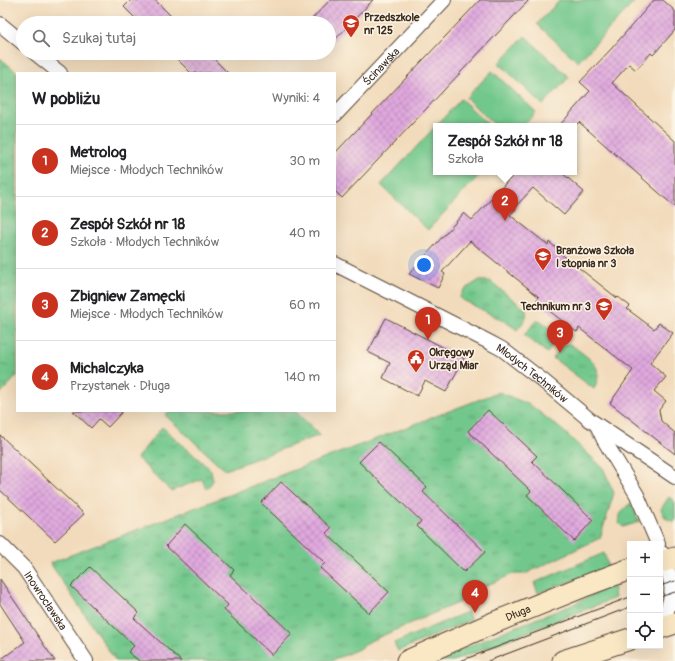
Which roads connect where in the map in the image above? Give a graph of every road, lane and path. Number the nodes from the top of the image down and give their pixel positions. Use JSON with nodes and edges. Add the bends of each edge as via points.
{"nodes":[{"id":1,"x":444,"y":0,"type":"edge"},
{"id":2,"x":0,"y":24,"type":"edge"},
{"id":3,"x":16,"y":37,"type":"edge"},
{"id":4,"x":44,"y":60,"type":"edge"},
{"id":5,"x":59,"y":72,"type":"edge"},
{"id":6,"x":336,"y":114,"type":"edge"},
{"id":7,"x":336,"y":265,"type":"edge"},
{"id":8,"x":597,"y":424,"type":"junction"},
{"id":9,"x":675,"y":477,"type":"edge"},
{"id":10,"x":0,"y":544,"type":"edge"},
{"id":11,"x":664,"y":555,"type":"edge"},
{"id":12,"x":627,"y":570,"type":"edge"},
{"id":13,"x":663,"y":621,"type":"edge"},
{"id":14,"x":675,"y":623,"type":"edge"},
{"id":15,"x":663,"y":627,"type":"edge"},
{"id":16,"x":627,"y":640,"type":"edge"},
{"id":17,"x":86,"y":661,"type":"edge"},
{"id":18,"x":407,"y":661,"type":"edge"},
{"id":19,"x":562,"y":661,"type":"edge"}],
"edges":[{"from":1,"to":6,"type":"street","name":"Ścinawska"},
{"from":2,"to":3,"type":"street"},
{"from":4,"to":5,"type":"street"},
{"from":7,"to":8,"type":"street","name":"Młodych Techników","via":[[502,349]]},
{"from":8,"to":9,"type":"street","name":"Młodych Techników"},
{"from":8,"to":11,"type":"street","name":"Młodych Techników","via":[[637,495]]},
{"from":10,"to":17,"type":"street","name":"Inowrocławska","via":[[24,568]]},
{"from":11,"to":13,"type":"street","name":"Młodych Techników","via":[[672,577],[673,592]]},
{"from":12,"to":18,"type":"street","name":"Długa","via":[[493,623]]},
{"from":14,"to":15,"type":"street"},
{"from":16,"to":19,"type":"street"}]}
